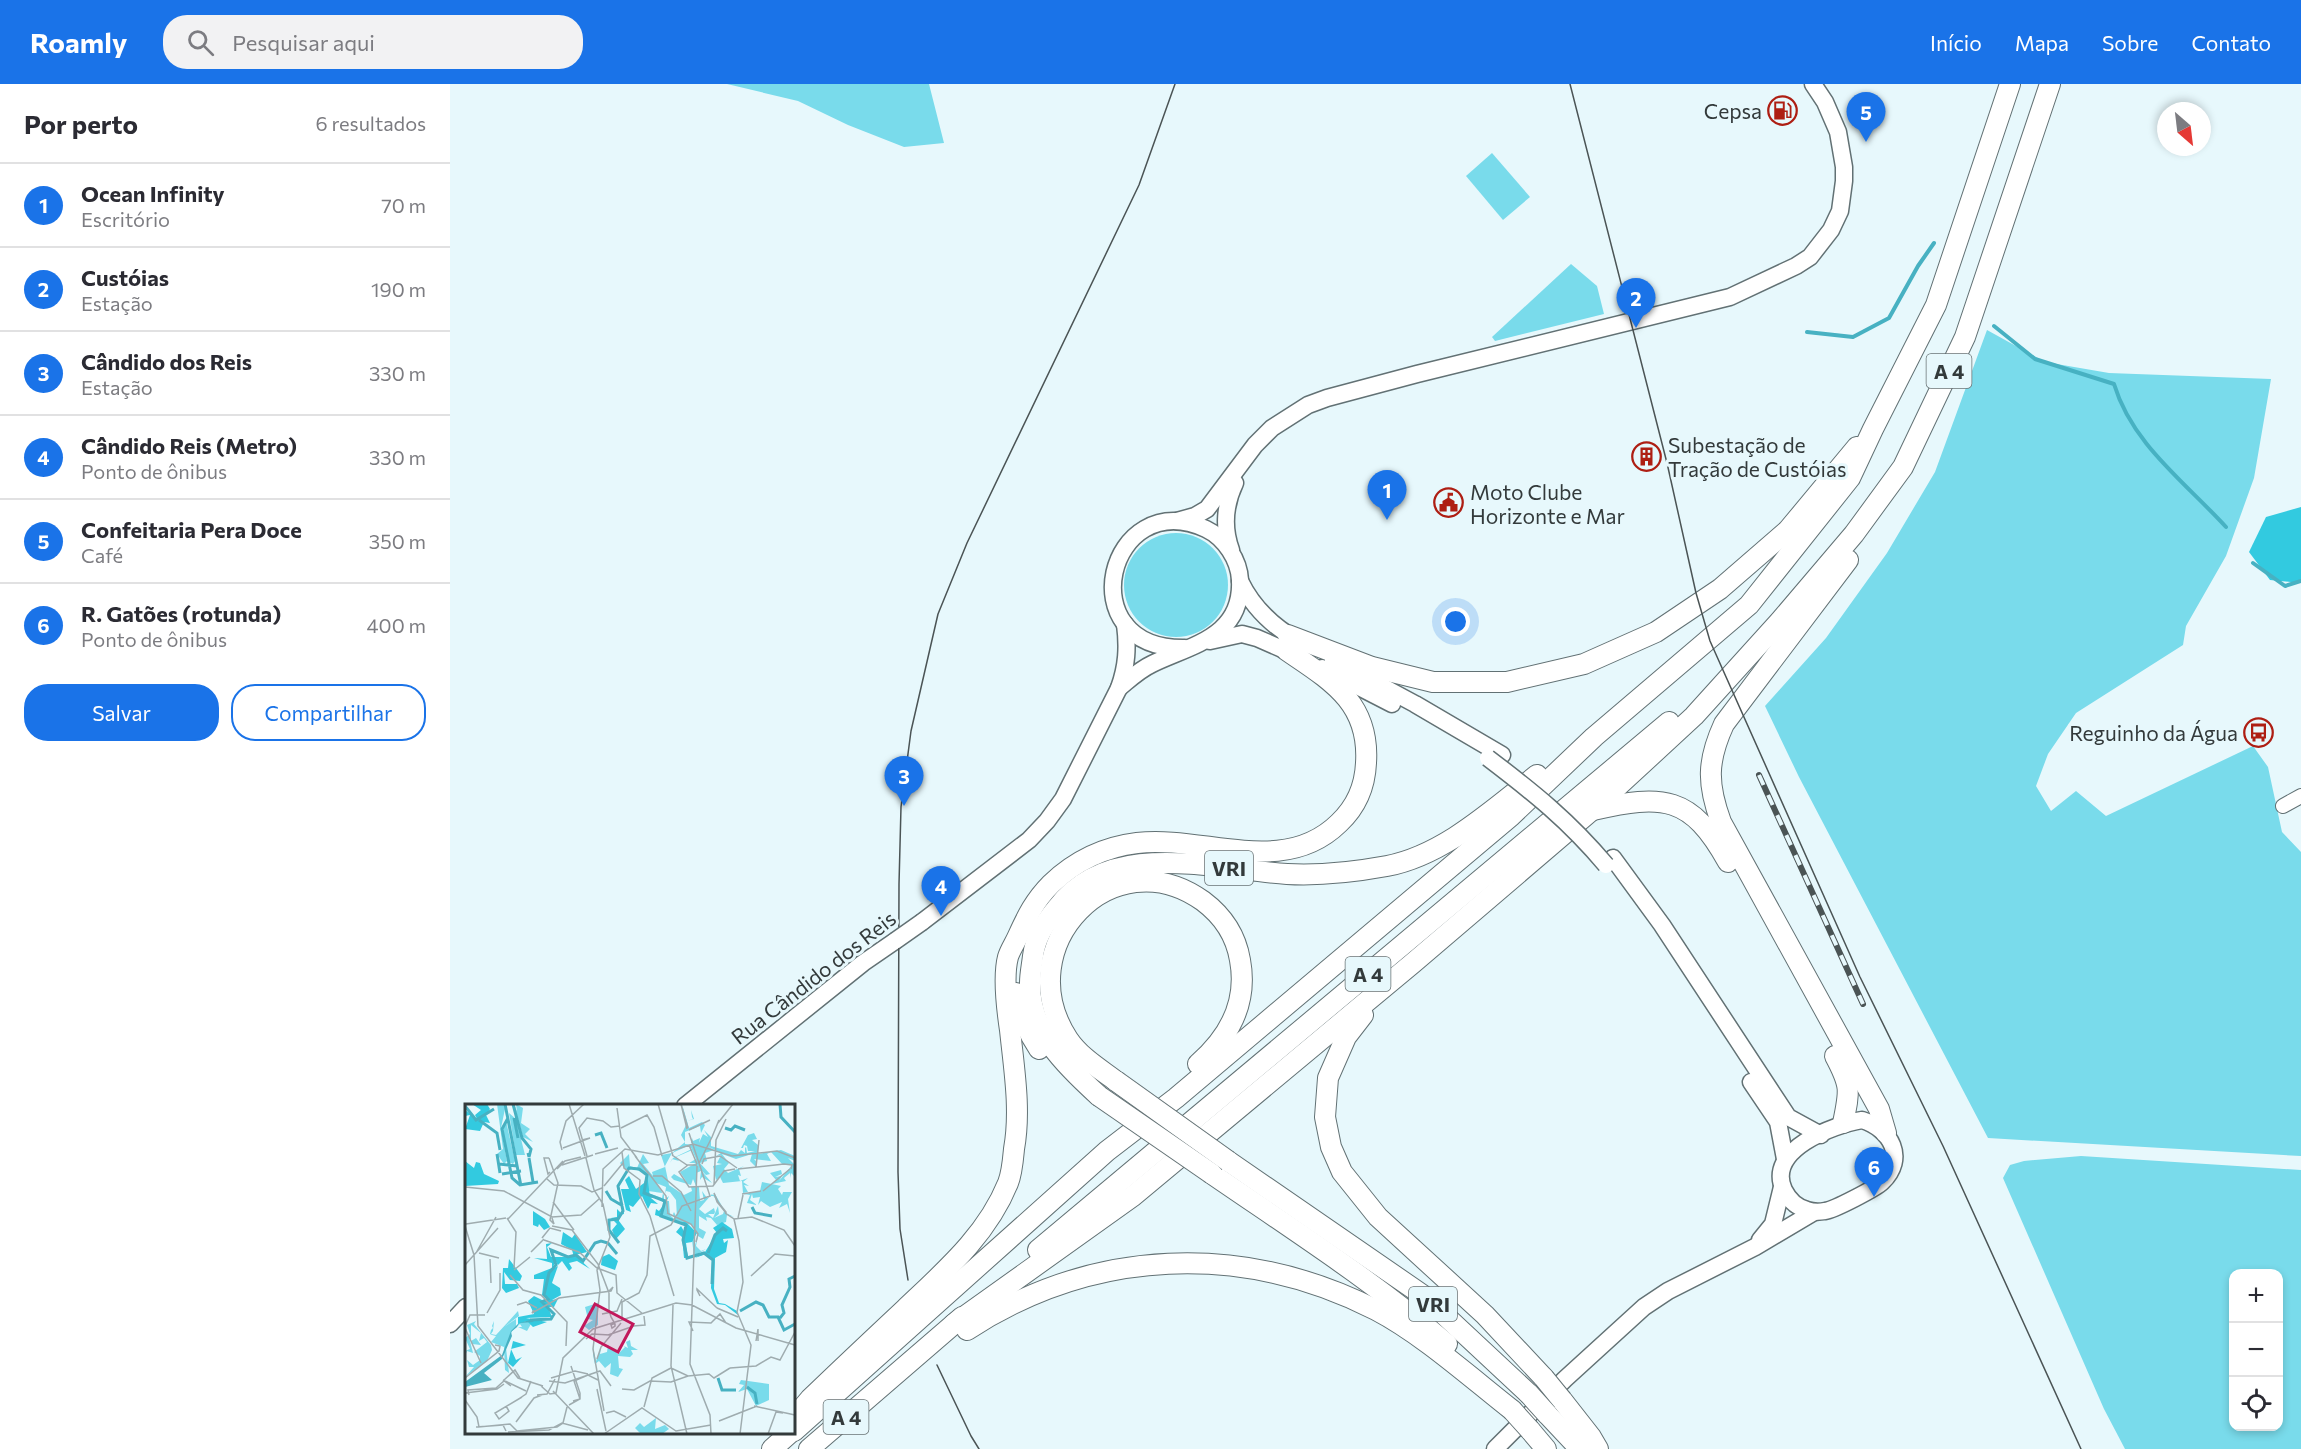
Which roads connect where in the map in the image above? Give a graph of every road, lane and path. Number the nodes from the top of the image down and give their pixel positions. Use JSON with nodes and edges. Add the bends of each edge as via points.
{"nodes":[{"id":1,"x":1813,"y":84,"type":"edge"},
{"id":2,"x":2010,"y":84,"type":"edge"},
{"id":3,"x":2050,"y":84,"type":"edge"},
{"id":4,"x":1873,"y":429,"type":"junction"},
{"id":5,"x":1256,"y":445,"type":"junction"},
{"id":6,"x":1903,"y":467,"type":"junction"},
{"id":7,"x":1177,"y":521,"type":"junction"},
{"id":8,"x":1233,"y":557,"type":"junction"},
{"id":9,"x":1240,"y":580,"type":"junction"},
{"id":10,"x":1780,"y":621,"type":"junction"},
{"id":11,"x":1125,"y":624,"type":"junction"},
{"id":12,"x":1206,"y":642,"type":"junction"},
{"id":13,"x":1287,"y":642,"type":"junction"},
{"id":14,"x":1185,"y":648,"type":"junction"},
{"id":15,"x":1119,"y":688,"type":"junction"},
{"id":16,"x":1594,"y":737,"type":"junction"},
{"id":17,"x":2301,"y":796,"type":"edge"},
{"id":18,"x":2283,"y":806,"type":"dead end"},
{"id":19,"x":1591,"y":811,"type":"junction"},
{"id":20,"x":1609,"y":862,"type":"junction"},
{"id":21,"x":1018,"y":936,"type":"junction"},
{"id":22,"x":1413,"y":963,"type":"junction"},
{"id":23,"x":1099,"y":1096,"type":"junction"},
{"id":24,"x":687,"y":1104,"type":"edge"},
{"id":25,"x":1843,"y":1123,"type":"junction"},
{"id":26,"x":1886,"y":1133,"type":"junction"},
{"id":27,"x":1821,"y":1135,"type":"junction"},
{"id":28,"x":1107,"y":1151,"type":"junction"},
{"id":29,"x":1785,"y":1159,"type":"junction"},
{"id":30,"x":1782,"y":1187,"type":"junction"},
{"id":31,"x":1814,"y":1212,"type":"junction"},
{"id":32,"x":1755,"y":1247,"type":"junction"},
{"id":33,"x":465,"y":1308,"type":"edge"},
{"id":34,"x":450,"y":1324,"type":"edge"},
{"id":35,"x":954,"y":1324,"type":"junction"},
{"id":36,"x":882,"y":1386,"type":"junction"},
{"id":37,"x":1512,"y":1410,"type":"junction"},
{"id":38,"x":795,"y":1418,"type":"edge"},
{"id":39,"x":795,"y":1429,"type":"edge"},
{"id":40,"x":781,"y":1434,"type":"edge"},
{"id":41,"x":790,"y":1434,"type":"edge"},
{"id":42,"x":771,"y":1449,"type":"edge"},
{"id":43,"x":809,"y":1449,"type":"edge"},
{"id":44,"x":1495,"y":1449,"type":"edge"},
{"id":45,"x":1546,"y":1449,"type":"edge"},
{"id":46,"x":1580,"y":1449,"type":"edge"},
{"id":47,"x":1598,"y":1449,"type":"edge"}],
"edges":[{"from":1,"to":5,"type":"main road","via":[[1838,132],[1844,194],[1832,230],[1810,257],[1730,297],[1327,398],[1291,414]]},
{"from":2,"to":4,"type":"highway","number":"A 4","via":[[1936,305]]},
{"from":3,"to":6,"type":"highway","number":"A 4","via":[[1965,337]]},
{"from":4,"to":13,"type":"highway","via":[[1788,530],[1720,589],[1656,632],[1584,664],[1507,682],[1433,682]]},
{"from":4,"to":16,"type":"highway","number":"A 4","via":[[1850,478],[1749,605]]},
{"from":5,"to":7,"type":"main road","via":[[1207,509]]},
{"from":5,"to":8,"type":"main road","via":[[1227,504],[1228,543]]},
{"from":6,"to":10,"type":"highway","number":"A 4","via":[[1854,534]]},
{"from":6,"to":26,"type":"highway","via":[[1864,538],[1724,724],[1712,752],[1710,786],[1721,822],[1879,1109]]},
{"from":7,"to":8,"type":"main road","name":"Rua Cândido dos Reis","via":[[1210,531]]},
{"from":7,"to":11,"type":"main road","name":"Rua Cândido dos Reis","via":[[1146,529],[1121,552],[1112,587],[1115,606]]},
{"from":8,"to":9,"type":"main road","name":"Rua Cândido dos Reis"},
{"from":9,"to":12,"type":"main road","name":"Rua Cândido dos Reis","via":[[1232,616]]},
{"from":9,"to":13,"type":"main road","via":[[1248,598]]},
{"from":10,"to":19,"type":"highway","via":[[1694,716]]},
{"from":10,"to":35,"type":"highway","number":"A 4","via":[[1684,709]]},
{"from":11,"to":14,"type":"main road","name":"Rua Cândido dos Reis","via":[[1152,644],[1168,649]]},
{"from":11,"to":15,"type":"main road","name":"Rua Cândido dos Reis","via":[[1127,651]]},
{"from":12,"to":13,"type":"main road","via":[[1242,634]]},
{"from":12,"to":14,"type":"main road","name":"Rua Cândido dos Reis"},
{"from":13,"to":20,"type":"main road","via":[[1415,704],[1551,793],[1589,830]]},
{"from":13,"to":21,"type":"highway","via":[[1333,681],[1359,716],[1367,752],[1365,779],[1358,799],[1344,818],[1305,846],[1275,852],[1160,843],[1108,849],[1077,862],[1051,884],[1031,906]]},
{"from":14,"to":15,"type":"main road","name":"Rua Cândido dos Reis","via":[[1137,672]]},
{"from":15,"to":24,"type":"main road","name":"Rua Cândido dos Reis","bridge":true,"via":[[1063,799],[1029,840],[863,963]]},
{"from":16,"to":23,"type":"highway","number":"VRI","via":[[1443,844],[1389,866],[1335,874],[1289,874],[1155,862],[1119,866],[1089,878],[1065,897],[1049,918],[1034,947],[1030,984],[1033,1009],[1055,1053]]},
{"from":16,"to":28,"type":"highway","number":"A 4","via":[[1511,816],[1176,1098]]},
{"from":17,"to":18,"type":"street"},
{"from":19,"to":22,"type":"highway"},
{"from":19,"to":25,"type":"highway","via":[[1629,801],[1660,801],[1689,813],[1715,839],[1845,1075],[1850,1092]]},
{"from":20,"to":27,"type":"main road","via":[[1662,925],[1788,1117]]},
{"from":20,"to":29,"type":"main road","via":[[1778,1122]]},
{"from":21,"to":23,"type":"highway","number":"VRI","via":[[1015,986],[1028,1033],[1070,1083]]},
{"from":21,"to":38,"type":"highway","via":[[1008,957],[1006,1001],[1017,1131],[1009,1181],[986,1226],[956,1261]]},
{"from":22,"to":35,"type":"highway","via":[[1133,1196]]},
{"from":22,"to":47,"type":"highway","bridge":true,"via":[[1346,1037],[1328,1078],[1325,1117],[1331,1147],[1342,1172],[1378,1216],[1485,1315],[1544,1378]]},
{"from":23,"to":37,"type":"highway","number":"VRI","bridge":true,"via":[[1407,1311],[1468,1363]]},
{"from":25,"to":26,"type":"main road","via":[[1862,1120]]},
{"from":25,"to":27,"type":"main road"},
{"from":26,"to":31,"type":"main road","via":[[1893,1146],[1894,1160],[1881,1184],[1828,1211]]},
{"from":27,"to":29,"type":"main road","via":[[1795,1148]]},
{"from":28,"to":39,"type":"highway","number":"A 4"},
{"from":28,"to":46,"type":"highway","number":"VRI","bridge":true,"via":[[1164,1094],[1216,1048],[1235,1019],[1242,983],[1239,949],[1229,927],[1189,891],[1161,883],[1134,883],[1104,892],[1080,908],[1064,927],[1050,972],[1051,1000],[1070,1042],[1116,1081],[1228,1161],[1424,1296],[1529,1394]]},
{"from":29,"to":30,"type":"main road"},
{"from":30,"to":31,"type":"main road","via":[[1800,1208]]},
{"from":30,"to":32,"type":"main road","via":[[1773,1224]]},
{"from":31,"to":32,"type":"main road"},
{"from":32,"to":44,"type":"main road","via":[[1644,1307],[1565,1378]]},
{"from":33,"to":34,"type":"main road"},
{"from":35,"to":36,"type":"highway","number":"A 4"},
{"from":36,"to":37,"type":"highway","via":[[988,1316],[1052,1287],[1120,1268],[1181,1263],[1239,1266],[1309,1282],[1376,1311],[1433,1348]]},
{"from":36,"to":43,"type":"highway","number":"A 4"},
{"from":37,"to":45,"type":"highway","number":"VRI","bridge":true},
{"from":40,"to":42,"type":"highway"},
{"from":41,"to":42,"type":"highway","number":"A 4"}]}
